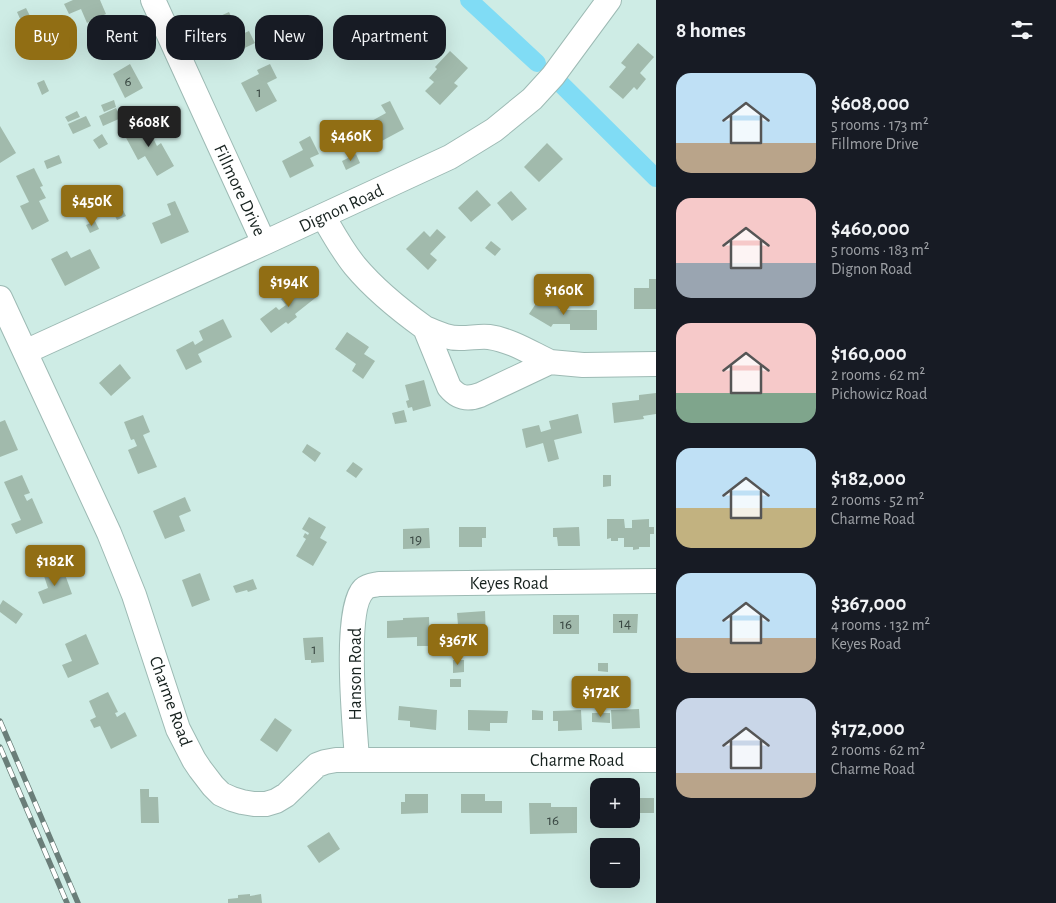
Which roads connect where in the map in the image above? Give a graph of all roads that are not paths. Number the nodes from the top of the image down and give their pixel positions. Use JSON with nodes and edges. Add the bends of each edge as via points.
{"nodes":[{"id":1,"x":153,"y":0,"type":"edge"},
{"id":2,"x":609,"y":0,"type":"edge"},
{"id":3,"x":322,"y":216,"type":"junction"},
{"id":4,"x":264,"y":244,"type":"junction"},
{"id":5,"x":0,"y":298,"type":"edge"},
{"id":6,"x":426,"y":328,"type":"junction"},
{"id":7,"x":25,"y":352,"type":"junction"},
{"id":8,"x":550,"y":362,"type":"junction"},
{"id":9,"x":656,"y":364,"type":"edge"},
{"id":10,"x":656,"y":581,"type":"edge"},
{"id":11,"x":364,"y":590,"type":"joint"},
{"id":12,"x":357,"y":759,"type":"junction"},
{"id":13,"x":656,"y":760,"type":"edge"}],
"edges":[{"from":1,"to":4,"type":"street","name":"Fillmore Drive"},
{"from":2,"to":3,"type":"street","name":"Dignon Road","via":[[553,76],[494,130],[450,157]]},
{"from":3,"to":4,"type":"street","name":"Dignon Road"},
{"from":3,"to":6,"type":"street","via":[[364,277]]},
{"from":4,"to":7,"type":"street","name":"Dignon Road"},
{"from":5,"to":7,"type":"street","name":"Charme Road"},
{"from":6,"to":8,"type":"street","via":[[450,338],[498,339]]},
{"from":6,"to":8,"type":"street","via":[[449,387],[461,397],[473,398]]},
{"from":7,"to":12,"type":"street","name":"Charme Road","via":[[134,595],[178,729],[209,781],[221,794],[232,799],[266,804],[286,795],[316,766],[336,760]]},
{"from":8,"to":9,"type":"street"},
{"from":10,"to":11,"type":"street","name":"Keyes Road","via":[[379,584]]},
{"from":11,"to":12,"type":"street","name":"Hanson Road","via":[[356,608],[352,651]]},
{"from":12,"to":13,"type":"street","name":"Charme Road"}]}
